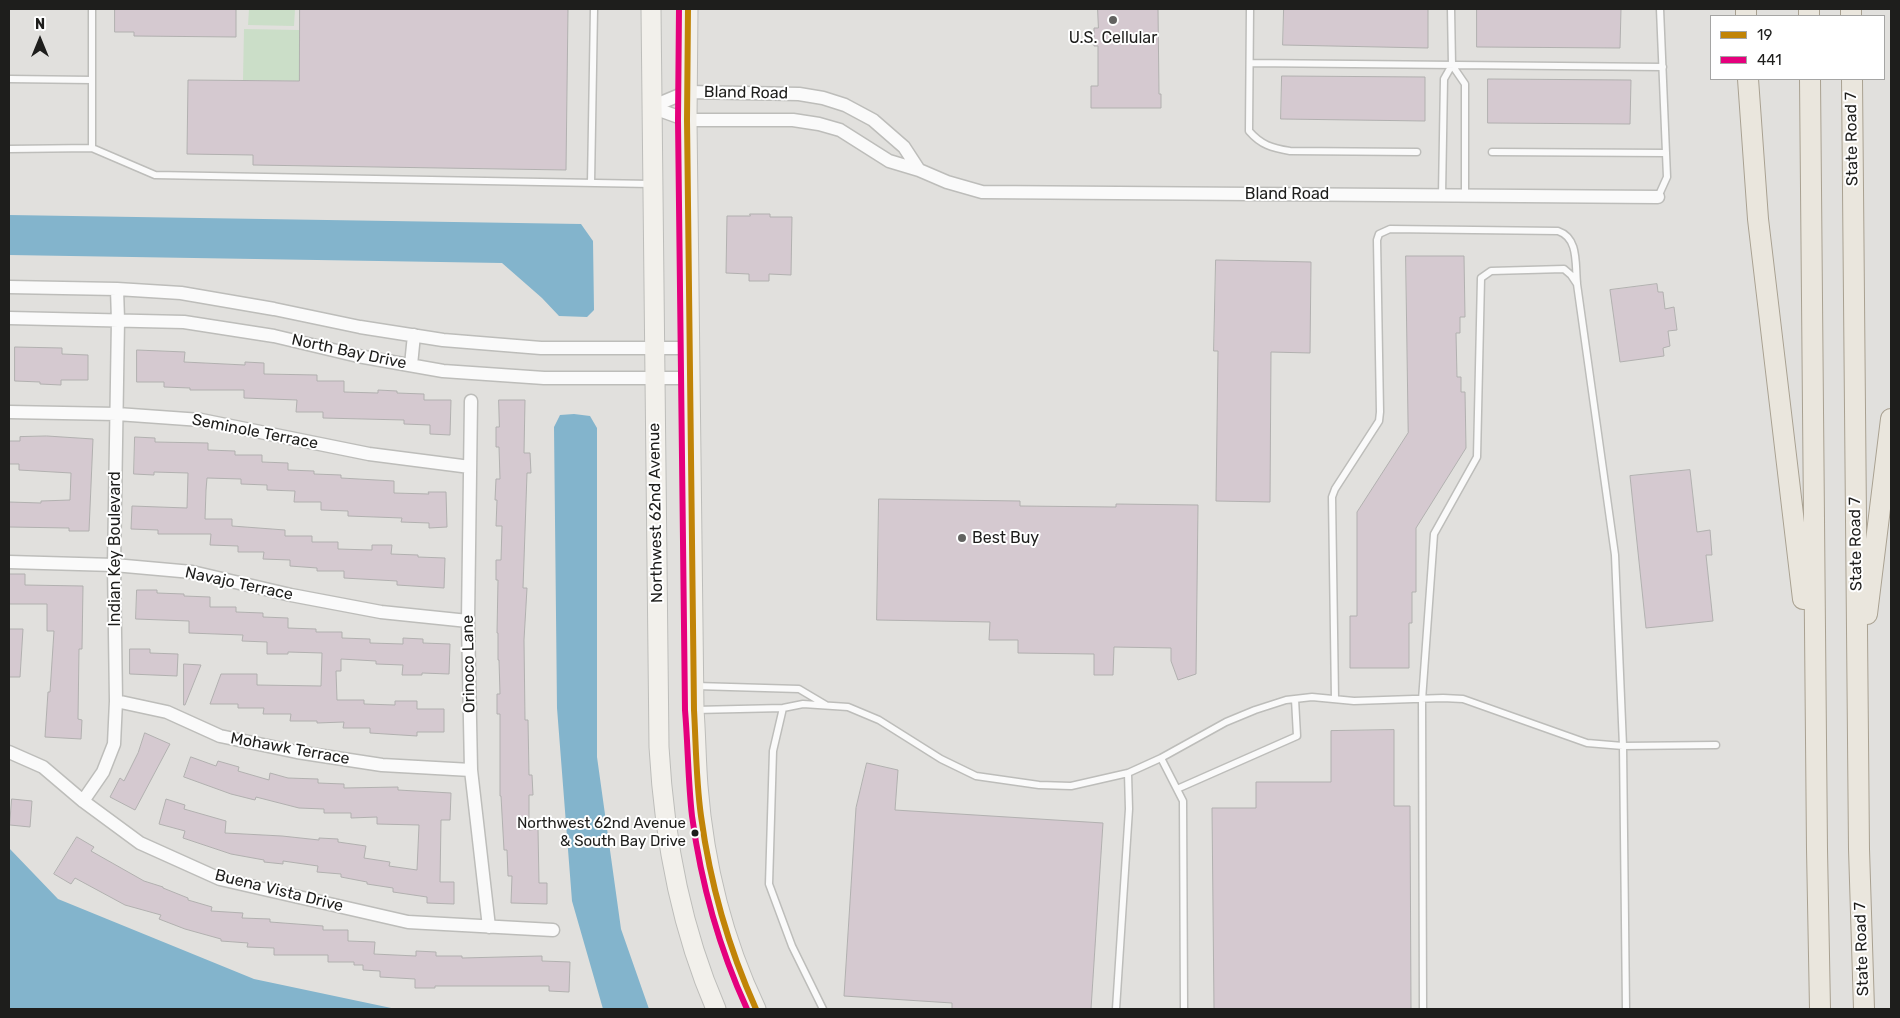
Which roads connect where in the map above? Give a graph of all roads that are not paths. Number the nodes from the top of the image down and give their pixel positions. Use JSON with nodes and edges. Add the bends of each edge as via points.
{"nodes":[{"id":1,"x":92,"y":9,"type":"edge"},
{"id":2,"x":594,"y":9,"type":"edge"},
{"id":3,"x":650,"y":9,"type":"edge"},
{"id":4,"x":688,"y":9,"type":"edge"},
{"id":5,"x":1250,"y":9,"type":"edge"},
{"id":6,"x":1451,"y":9,"type":"edge"},
{"id":7,"x":1660,"y":9,"type":"edge"},
{"id":8,"x":1250,"y":63,"type":"junction"},
{"id":9,"x":1452,"y":65,"type":"junction"},
{"id":10,"x":1663,"y":68,"type":"junction"},
{"id":11,"x":9,"y":79,"type":"edge"},
{"id":12,"x":92,"y":80,"type":"junction"},
{"id":13,"x":1748,"y":80,"type":"edge"},
{"id":14,"x":1810,"y":80,"type":"edge"},
{"id":15,"x":1852,"y":80,"type":"edge"},
{"id":16,"x":687,"y":92,"type":"junction"},
{"id":17,"x":650,"y":107,"type":"junction"},
{"id":18,"x":687,"y":120,"type":"junction"},
{"id":19,"x":92,"y":148,"type":"junction"},
{"id":20,"x":9,"y":149,"type":"edge"},
{"id":21,"x":1416,"y":152,"type":"dead end"},
{"id":22,"x":1492,"y":152,"type":"dead end"},
{"id":23,"x":1666,"y":153,"type":"junction"},
{"id":24,"x":919,"y":170,"type":"junction"},
{"id":25,"x":591,"y":183,"type":"junction"},
{"id":26,"x":652,"y":184,"type":"junction"},
{"id":27,"x":1442,"y":195,"type":"junction"},
{"id":28,"x":1465,"y":195,"type":"junction"},
{"id":29,"x":1658,"y":197,"type":"joint"},
{"id":30,"x":1576,"y":284,"type":"junction"},
{"id":31,"x":9,"y":287,"type":"edge"},
{"id":32,"x":117,"y":289,"type":"junction"},
{"id":33,"x":9,"y":318,"type":"edge"},
{"id":34,"x":118,"y":320,"type":"junction"},
{"id":35,"x":414,"y":335,"type":"junction"},
{"id":36,"x":654,"y":348,"type":"junction"},
{"id":37,"x":690,"y":348,"type":"junction"},
{"id":38,"x":411,"y":365,"type":"junction"},
{"id":39,"x":654,"y":378,"type":"junction"},
{"id":40,"x":690,"y":378,"type":"junction"},
{"id":41,"x":471,"y":401,"type":"dead end"},
{"id":42,"x":9,"y":412,"type":"edge"},
{"id":43,"x":117,"y":414,"type":"junction"},
{"id":44,"x":1891,"y":419,"type":"edge"},
{"id":45,"x":470,"y":467,"type":"junction"},
{"id":46,"x":9,"y":562,"type":"edge"},
{"id":47,"x":114,"y":565,"type":"junction"},
{"id":48,"x":468,"y":621,"type":"junction"},
{"id":49,"x":694,"y":686,"type":"junction"},
{"id":50,"x":1857,"y":691,"type":"junction"},
{"id":51,"x":1295,"y":699,"type":"junction"},
{"id":52,"x":1335,"y":699,"type":"junction"},
{"id":53,"x":1422,"y":700,"type":"junction"},
{"id":54,"x":116,"y":701,"type":"junction"},
{"id":55,"x":1815,"y":703,"type":"junction"},
{"id":56,"x":827,"y":706,"type":"junction"},
{"id":57,"x":783,"y":708,"type":"junction"},
{"id":58,"x":694,"y":710,"type":"junction"},
{"id":59,"x":1716,"y":745,"type":"dead end"},
{"id":60,"x":1623,"y":746,"type":"junction"},
{"id":61,"x":9,"y":752,"type":"edge"},
{"id":62,"x":1161,"y":758,"type":"junction"},
{"id":63,"x":471,"y":770,"type":"junction"},
{"id":64,"x":1128,"y":773,"type":"junction"},
{"id":65,"x":1177,"y":789,"type":"junction"},
{"id":66,"x":83,"y":801,"type":"junction"},
{"id":67,"x":488,"y":927,"type":"junction"},
{"id":68,"x":553,"y":930,"type":"dead end"},
{"id":69,"x":716,"y":1009,"type":"edge"},
{"id":70,"x":756,"y":1009,"type":"edge"},
{"id":71,"x":823,"y":1009,"type":"edge"},
{"id":72,"x":1116,"y":1009,"type":"edge"},
{"id":73,"x":1184,"y":1009,"type":"edge"},
{"id":74,"x":1422,"y":1009,"type":"edge"},
{"id":75,"x":1626,"y":1009,"type":"edge"},
{"id":76,"x":1820,"y":1009,"type":"edge"},
{"id":77,"x":1864,"y":1009,"type":"edge"}],
"edges":[{"from":1,"to":12,"type":"lane"},
{"from":2,"to":25,"type":"lane"},
{"from":3,"to":17,"type":"street","name":"Northwest 62nd Avenue"},
{"from":4,"to":16,"type":"street"},
{"from":5,"to":8,"type":"lane"},
{"from":6,"to":9,"type":"lane"},
{"from":7,"to":10,"type":"lane"},
{"from":8,"to":9,"type":"lane"},
{"from":8,"to":21,"type":"lane","via":[[1249,131],[1270,148]]},
{"from":9,"to":10,"type":"lane"},
{"from":9,"to":27,"type":"lane","via":[[1444,79]]},
{"from":9,"to":28,"type":"lane","via":[[1465,84]]},
{"from":10,"to":23,"type":"lane"},
{"from":11,"to":12,"type":"lane"},
{"from":12,"to":19,"type":"lane"},
{"from":13,"to":55,"type":"main road","via":[[1758,219]]},
{"from":14,"to":55,"type":"main road"},
{"from":15,"to":50,"type":"main road","name":"State Road 7"},
{"from":16,"to":17,"type":"street","name":"Bland Road"},
{"from":16,"to":18,"type":"street"},
{"from":16,"to":24,"type":"street","name":"Bland Road","via":[[799,94],[838,102],[873,120],[904,147]]},
{"from":17,"to":18,"type":"street","name":"Bland Road"},
{"from":17,"to":26,"type":"street","name":"Northwest 62nd Avenue"},
{"from":18,"to":24,"type":"street","name":"Bland Road","via":[[793,120],[819,124],[840,130],[889,161]]},
{"from":18,"to":37,"type":"street"},
{"from":19,"to":20,"type":"lane"},
{"from":19,"to":25,"type":"lane","via":[[155,175]]},
{"from":22,"to":23,"type":"lane"},
{"from":23,"to":29,"type":"lane","via":[[1667,176]]},
{"from":24,"to":27,"type":"street","name":"Bland Road","via":[[982,192]]},
{"from":25,"to":26,"type":"lane"},
{"from":26,"to":36,"type":"street","name":"Northwest 62nd Avenue"},
{"from":27,"to":28,"type":"street","name":"Bland Road"},
{"from":28,"to":29,"type":"street","name":"Bland Road"},
{"from":30,"to":52,"type":"lane","via":[[1571,238],[1558,231],[1390,229],[1380,234],[1379,421],[1332,497]]},
{"from":30,"to":53,"type":"lane","via":[[1564,269],[1491,270],[1481,278],[1477,458],[1434,534]]},
{"from":30,"to":60,"type":"lane","via":[[1614,548]]},
{"from":31,"to":32,"type":"street","name":"North Bay Drive"},
{"from":32,"to":34,"type":"street","name":"Indian Key Boulevard"},
{"from":32,"to":35,"type":"street","name":"North Bay Drive","via":[[181,293]]},
{"from":33,"to":34,"type":"street","name":"North Bay Drive"},
{"from":34,"to":38,"type":"street","name":"North Bay Drive","via":[[184,322],[274,336]]},
{"from":34,"to":43,"type":"street","name":"Indian Key Boulevard"},
{"from":35,"to":36,"type":"street","name":"North Bay Drive","via":[[541,348]]},
{"from":35,"to":38,"type":"street"},
{"from":36,"to":37,"type":"street","name":"North Bay Drive"},
{"from":36,"to":39,"type":"street","name":"Northwest 62nd Avenue"},
{"from":37,"to":40,"type":"street"},
{"from":38,"to":39,"type":"street","name":"North Bay Drive","via":[[443,371],[544,378]]},
{"from":39,"to":40,"type":"street","name":"North Bay Drive"},
{"from":39,"to":69,"type":"street","name":"Northwest 62nd Avenue","via":[[662,793],[682,910]]},
{"from":40,"to":49,"type":"street"},
{"from":41,"to":45,"type":"street","name":"Orinoco Lane"},
{"from":42,"to":43,"type":"street","name":"Seminole Terrace"},
{"from":43,"to":45,"type":"street","name":"Seminole Terrace","via":[[201,420],[369,454]]},
{"from":43,"to":47,"type":"street","name":"Indian Key Boulevard"},
{"from":44,"to":50,"type":"main road"},
{"from":45,"to":48,"type":"street","name":"Orinoco Lane"},
{"from":46,"to":47,"type":"street","name":"Navajo Terrace"},
{"from":47,"to":48,"type":"street","name":"Navajo Terrace","via":[[192,572],[381,612]]},
{"from":47,"to":54,"type":"street","name":"Indian Key Boulevard"},
{"from":48,"to":63,"type":"street","name":"Orinoco Lane"},
{"from":49,"to":56,"type":"lane","via":[[799,688]]},
{"from":49,"to":58,"type":"street"},
{"from":50,"to":77,"type":"main road","name":"State Road 7"},
{"from":51,"to":52,"type":"lane"},
{"from":51,"to":62,"type":"lane","via":[[1226,722]]},
{"from":51,"to":65,"type":"lane","via":[[1297,736]]},
{"from":52,"to":53,"type":"lane"},
{"from":53,"to":60,"type":"lane","via":[[1463,699],[1587,743]]},
{"from":53,"to":74,"type":"lane"},
{"from":54,"to":63,"type":"street","name":"Mohawk Terrace","via":[[167,712],[220,736],[297,752],[382,765]]},
{"from":54,"to":66,"type":"street","name":"Indian Key Boulevard","via":[[114,744],[103,772]]},
{"from":55,"to":76,"type":"main road"},
{"from":56,"to":57,"type":"lane","via":[[803,704]]},
{"from":56,"to":64,"type":"lane","via":[[848,707],[879,720],[941,759],[976,776],[1071,786]]},
{"from":57,"to":58,"type":"lane"},
{"from":57,"to":71,"type":"lane","via":[[773,752],[769,884],[792,946]]},
{"from":58,"to":70,"type":"street","via":[[698,786],[710,868],[734,957]]},
{"from":59,"to":60,"type":"lane"},
{"from":60,"to":75,"type":"lane"},
{"from":61,"to":66,"type":"street","name":"Buena Vista Drive","via":[[43,767]]},
{"from":62,"to":64,"type":"lane"},
{"from":62,"to":65,"type":"lane"},
{"from":63,"to":67,"type":"street","name":"Orinoco Lane"},
{"from":64,"to":72,"type":"lane","via":[[1129,809]]},
{"from":65,"to":73,"type":"lane","via":[[1183,801]]},
{"from":66,"to":67,"type":"street","name":"Buena Vista Drive","via":[[140,843],[220,879],[408,922]]},
{"from":67,"to":68,"type":"street","name":"Buena Vista Drive"}]}
